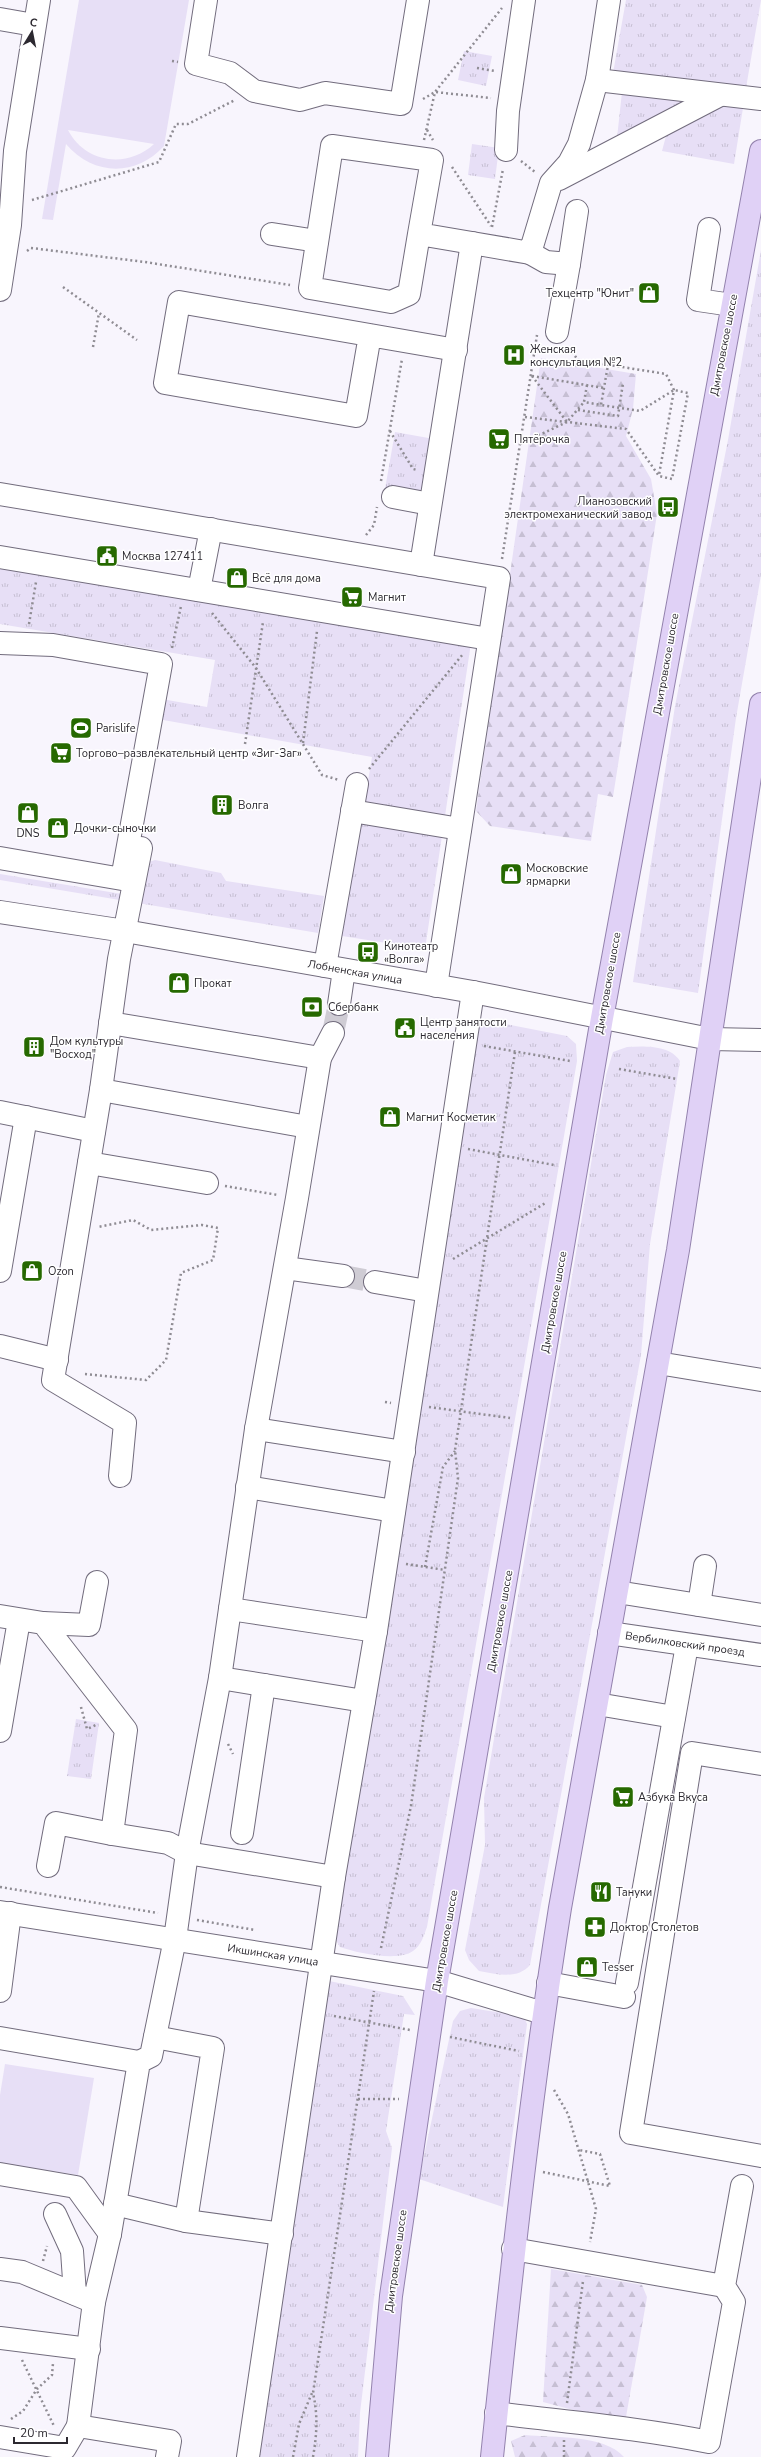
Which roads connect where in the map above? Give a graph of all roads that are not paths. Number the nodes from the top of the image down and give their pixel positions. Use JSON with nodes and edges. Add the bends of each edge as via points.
{"nodes":[{"id":1,"x":39,"y":0,"type":"edge"},
{"id":2,"x":206,"y":0,"type":"edge"},
{"id":3,"x":418,"y":0,"type":"edge"},
{"id":4,"x":524,"y":0,"type":"edge"},
{"id":5,"x":609,"y":0,"type":"edge"},
{"id":6,"x":0,"y":20,"type":"edge"},
{"id":7,"x":34,"y":24,"type":"junction"},
{"id":8,"x":596,"y":80,"type":"junction"},
{"id":9,"x":720,"y":95,"type":"junction"},
{"id":10,"x":761,"y":99,"type":"edge"},
{"id":11,"x":7,"y":150,"type":"edge"},
{"id":12,"x":506,"y":150,"type":"road end"},
{"id":13,"x":761,"y":151,"type":"edge"},
{"id":14,"x":551,"y":183,"type":"junction"},
{"id":15,"x":577,"y":211,"type":"dead end"},
{"id":16,"x":709,"y":229,"type":"dead end"},
{"id":17,"x":6,"y":232,"type":"edge"},
{"id":18,"x":272,"y":234,"type":"dead end"},
{"id":19,"x":419,"y":234,"type":"junction"},
{"id":20,"x":317,"y":242,"type":"junction"},
{"id":21,"x":472,"y":243,"type":"junction"},
{"id":22,"x":530,"y":253,"type":"junction"},
{"id":23,"x":569,"y":264,"type":"junction"},
{"id":24,"x":0,"y":290,"type":"edge"},
{"id":25,"x":732,"y":305,"type":"junction"},
{"id":26,"x":547,"y":331,"type":"road end"},
{"id":27,"x":370,"y":335,"type":"junction"},
{"id":28,"x":456,"y":350,"type":"junction"},
{"id":29,"x":0,"y":494,"type":"edge"},
{"id":30,"x":384,"y":495,"type":"road end"},
{"id":31,"x":430,"y":504,"type":"junction"},
{"id":32,"x":211,"y":529,"type":"junction"},
{"id":33,"x":0,"y":557,"type":"edge"},
{"id":34,"x":421,"y":566,"type":"junction"},
{"id":35,"x":192,"y":589,"type":"junction"},
{"id":36,"x":483,"y":638,"type":"junction"},
{"id":37,"x":0,"y":643,"type":"edge"},
{"id":38,"x":761,"y":704,"type":"edge"},
{"id":39,"x":357,"y":784,"type":"road end"},
{"id":40,"x":352,"y":811,"type":"junction"},
{"id":41,"x":460,"y":829,"type":"junction"},
{"id":42,"x":141,"y":848,"type":"dead end"},
{"id":43,"x":0,"y":858,"type":"edge"},
{"id":44,"x":0,"y":912,"type":"edge"},
{"id":45,"x":125,"y":931,"type":"junction"},
{"id":46,"x":335,"y":968,"type":"junction"},
{"id":47,"x":436,"y":986,"type":"junction"},
{"id":48,"x":473,"y":992,"type":"junction"},
{"id":49,"x":338,"y":1004,"type":"tunnel mouth"},
{"id":50,"x":602,"y":1018,"type":"junction"},
{"id":51,"x":110,"y":1023,"type":"junction"},
{"id":52,"x":333,"y":1033,"type":"tunnel mouth"},
{"id":53,"x":710,"y":1039,"type":"junction"},
{"id":54,"x":761,"y":1040,"type":"edge"},
{"id":55,"x":320,"y":1058,"type":"junction"},
{"id":56,"x":101,"y":1090,"type":"junction"},
{"id":57,"x":0,"y":1112,"type":"edge"},
{"id":58,"x":26,"y":1117,"type":"junction"},
{"id":59,"x":308,"y":1127,"type":"junction"},
{"id":60,"x":94,"y":1130,"type":"junction"},
{"id":61,"x":89,"y":1164,"type":"junction"},
{"id":62,"x":207,"y":1183,"type":"road end"},
{"id":63,"x":284,"y":1268,"type":"junction"},
{"id":64,"x":0,"y":1271,"type":"edge"},
{"id":65,"x":343,"y":1276,"type":"tunnel mouth"},
{"id":66,"x":375,"y":1282,"type":"tunnel mouth"},
{"id":67,"x":428,"y":1282,"type":"junction"},
{"id":68,"x":0,"y":1346,"type":"edge"},
{"id":69,"x":658,"y":1363,"type":"junction"},
{"id":70,"x":56,"y":1366,"type":"junction"},
{"id":71,"x":761,"y":1380,"type":"edge"},
{"id":72,"x":256,"y":1428,"type":"junction"},
{"id":73,"x":404,"y":1452,"type":"junction"},
{"id":74,"x":120,"y":1476,"type":"dead end"},
{"id":75,"x":247,"y":1487,"type":"junction"},
{"id":76,"x":394,"y":1511,"type":"junction"},
{"id":77,"x":706,"y":1566,"type":"dead end"},
{"id":78,"x":97,"y":1582,"type":"dead end"},
{"id":79,"x":617,"y":1592,"type":"junction"},
{"id":80,"x":699,"y":1605,"type":"junction"},
{"id":81,"x":230,"y":1609,"type":"junction"},
{"id":82,"x":761,"y":1615,"type":"edge"},
{"id":83,"x":10,"y":1618,"type":"edge"},
{"id":84,"x":43,"y":1624,"type":"junction"},
{"id":85,"x":376,"y":1630,"type":"junction"},
{"id":86,"x":609,"y":1633,"type":"junction"},
{"id":87,"x":687,"y":1645,"type":"junction"},
{"id":88,"x":761,"y":1655,"type":"edge"},
{"id":89,"x":220,"y":1678,"type":"junction"},
{"id":90,"x":264,"y":1685,"type":"junction"},
{"id":91,"x":364,"y":1701,"type":"junction"},
{"id":92,"x":597,"y":1704,"type":"junction"},
{"id":93,"x":674,"y":1717,"type":"junction"},
{"id":94,"x":0,"y":1731,"type":"edge"},
{"id":95,"x":761,"y":1764,"type":"edge"},
{"id":96,"x":242,"y":1833,"type":"dead end"},
{"id":97,"x":112,"y":1834,"type":"junction"},
{"id":98,"x":187,"y":1853,"type":"junction"},
{"id":99,"x":48,"y":1866,"type":"dead end"},
{"id":100,"x":334,"y":1877,"type":"junction"},
{"id":101,"x":5,"y":1913,"type":"edge"},
{"id":102,"x":175,"y":1939,"type":"junction"},
{"id":103,"x":321,"y":1962,"type":"junction"},
{"id":104,"x":437,"y":1981,"type":"junction"},
{"id":105,"x":548,"y":1983,"type":"junction"},
{"id":106,"x":0,"y":1991,"type":"edge"},
{"id":107,"x":544,"y":2013,"type":"junction"},
{"id":108,"x":155,"y":2037,"type":"junction"},
{"id":109,"x":0,"y":2038,"type":"edge"},
{"id":110,"x":139,"y":2062,"type":"junction"},
{"id":111,"x":761,"y":2156,"type":"edge"},
{"id":112,"x":0,"y":2174,"type":"edge"},
{"id":113,"x":742,"y":2186,"type":"dead end"},
{"id":114,"x":115,"y":2204,"type":"junction"},
{"id":115,"x":55,"y":2214,"type":"dead end"},
{"id":116,"x":186,"y":2221,"type":"junction"},
{"id":117,"x":110,"y":2234,"type":"junction"},
{"id":118,"x":282,"y":2234,"type":"junction"},
{"id":119,"x":513,"y":2249,"type":"junction"},
{"id":120,"x":0,"y":2269,"type":"edge"},
{"id":121,"x":724,"y":2286,"type":"junction"},
{"id":122,"x":84,"y":2298,"type":"junction"},
{"id":123,"x":4,"y":2338,"type":"edge"},
{"id":124,"x":89,"y":2349,"type":"junction"},
{"id":125,"x":496,"y":2413,"type":"junction"},
{"id":126,"x":78,"y":2426,"type":"junction"},
{"id":127,"x":3,"y":2430,"type":"edge"},
{"id":128,"x":708,"y":2449,"type":"edge"},
{"id":129,"x":65,"y":2452,"type":"edge"},
{"id":130,"x":167,"y":2457,"type":"edge"},
{"id":131,"x":248,"y":2457,"type":"edge"},
{"id":132,"x":377,"y":2457,"type":"edge"},
{"id":133,"x":492,"y":2457,"type":"edge"}],
"edges":[{"from":1,"to":7,"type":"street"},
{"from":2,"to":3,"type":"street","via":[[196,64],[230,73],[254,91],[300,100],[325,93],[401,104]]},
{"from":4,"to":12,"type":"street"},
{"from":5,"to":8,"type":"street"},
{"from":6,"to":7,"type":"street"},
{"from":7,"to":11,"type":"street"},
{"from":8,"to":9,"type":"street"},
{"from":8,"to":14,"type":"street","via":[[579,144],[570,163]]},
{"from":9,"to":10,"type":"street"},
{"from":9,"to":14,"type":"street"},
{"from":11,"to":17,"type":"street","via":[[12,202]]},
{"from":13,"to":25,"type":"main road","name":"Дмитровское шоссе"},
{"from":14,"to":22,"type":"street"},
{"from":15,"to":23,"type":"street"},
{"from":16,"to":25,"type":"street","via":[[698,300]]},
{"from":17,"to":24,"type":"street"},
{"from":18,"to":20,"type":"street"},
{"from":19,"to":20,"type":"street","via":[[409,294],[391,302],[310,288]]},
{"from":19,"to":20,"type":"street","via":[[432,160],[428,150],[332,146]]},
{"from":19,"to":21,"type":"street"},
{"from":21,"to":22,"type":"street"},
{"from":21,"to":28,"type":"street"},
{"from":22,"to":23,"type":"street","via":[[546,262]]},
{"from":23,"to":26,"type":"street"},
{"from":25,"to":50,"type":"main road","name":"Дмитровское шоссе"},
{"from":27,"to":27,"type":"street","via":[[179,302],[165,383],[356,416]]},
{"from":27,"to":28,"type":"street"},
{"from":28,"to":31,"type":"street"},
{"from":29,"to":32,"type":"street"},
{"from":30,"to":31,"type":"street"},
{"from":31,"to":34,"type":"street"},
{"from":32,"to":34,"type":"street"},
{"from":32,"to":35,"type":"street"},
{"from":33,"to":35,"type":"street"},
{"from":34,"to":36,"type":"street","via":[[499,578]]},
{"from":35,"to":36,"type":"street"},
{"from":36,"to":41,"type":"street"},
{"from":37,"to":43,"type":"street","via":[[53,645],[161,664],[122,879]]},
{"from":38,"to":53,"type":"main road"},
{"from":39,"to":40,"type":"street"},
{"from":40,"to":41,"type":"street"},
{"from":40,"to":46,"type":"street"},
{"from":41,"to":47,"type":"street"},
{"from":42,"to":45,"type":"street"},
{"from":44,"to":45,"type":"street","name":"Лобненская улица"},
{"from":45,"to":46,"type":"street","name":"Лобненская улица"},
{"from":45,"to":51,"type":"street"},
{"from":46,"to":47,"type":"street","name":"Лобненская улица"},
{"from":46,"to":49,"type":"street"},
{"from":47,"to":48,"type":"street","name":"Лобненская улица"},
{"from":48,"to":50,"type":"street","name":"Лобненская улица"},
{"from":48,"to":67,"type":"street"},
{"from":50,"to":53,"type":"street","name":"Лобненская улица"},
{"from":50,"to":104,"type":"main road","name":"Дмитровское шоссе"},
{"from":51,"to":55,"type":"street"},
{"from":51,"to":56,"type":"street"},
{"from":52,"to":55,"type":"street"},
{"from":53,"to":54,"type":"street","name":"Лобненская улица"},
{"from":53,"to":69,"type":"main road","via":[[693,1159]]},
{"from":55,"to":59,"type":"street"},
{"from":56,"to":59,"type":"street"},
{"from":56,"to":60,"type":"street"},
{"from":57,"to":58,"type":"street"},
{"from":58,"to":60,"type":"street"},
{"from":58,"to":64,"type":"street"},
{"from":59,"to":63,"type":"street"},
{"from":60,"to":61,"type":"street"},
{"from":61,"to":62,"type":"street"},
{"from":61,"to":70,"type":"street"},
{"from":63,"to":65,"type":"street"},
{"from":63,"to":72,"type":"street"},
{"from":66,"to":67,"type":"street"},
{"from":67,"to":73,"type":"street"},
{"from":68,"to":70,"type":"street"},
{"from":69,"to":71,"type":"street"},
{"from":69,"to":79,"type":"main road"},
{"from":70,"to":74,"type":"street","via":[[53,1380],[125,1423]]},
{"from":72,"to":73,"type":"street"},
{"from":72,"to":75,"type":"street"},
{"from":73,"to":76,"type":"street"},
{"from":75,"to":76,"type":"street"},
{"from":75,"to":81,"type":"street"},
{"from":76,"to":85,"type":"street"},
{"from":77,"to":80,"type":"street"},
{"from":78,"to":84,"type":"street","via":[[89,1625]]},
{"from":79,"to":80,"type":"street"},
{"from":79,"to":86,"type":"main road"},
{"from":80,"to":82,"type":"street"},
{"from":81,"to":85,"type":"street"},
{"from":81,"to":89,"type":"street"},
{"from":83,"to":84,"type":"street"},
{"from":83,"to":94,"type":"street"},
{"from":84,"to":97,"type":"street","via":[[126,1730]]},
{"from":85,"to":91,"type":"street"},
{"from":86,"to":87,"type":"street","name":"Вербилковский проезд"},
{"from":86,"to":92,"type":"main road"},
{"from":87,"to":88,"type":"street","name":"Вербилковский проезд"},
{"from":87,"to":93,"type":"street"},
{"from":89,"to":90,"type":"street"},
{"from":89,"to":98,"type":"street"},
{"from":90,"to":91,"type":"street"},
{"from":90,"to":96,"type":"street"},
{"from":91,"to":100,"type":"street"},
{"from":92,"to":93,"type":"street"},
{"from":92,"to":105,"type":"main road"},
{"from":93,"to":105,"type":"street","via":[[626,1990]]},
{"from":95,"to":111,"type":"street","via":[[692,1753],[631,2133]]},
{"from":97,"to":98,"type":"street","via":[[168,1843]]},
{"from":97,"to":99,"type":"street","via":[[56,1823]]},
{"from":98,"to":100,"type":"street"},
{"from":98,"to":102,"type":"street"},
{"from":100,"to":103,"type":"street"},
{"from":101,"to":102,"type":"street","name":"Икшинская улица"},
{"from":101,"to":106,"type":"street"},
{"from":102,"to":103,"type":"street","name":"Икшинская улица"},
{"from":102,"to":108,"type":"street"},
{"from":103,"to":104,"type":"street","name":"Икшинская улица"},
{"from":103,"to":118,"type":"street"},
{"from":104,"to":107,"type":"street","name":"Икшинская улица"},
{"from":104,"to":132,"type":"main road","name":"Дмитровское шоссе","via":[[390,2296]]},
{"from":105,"to":107,"type":"main road"},
{"from":107,"to":119,"type":"main road"},
{"from":108,"to":110,"type":"street","via":[[151,2056]]},
{"from":108,"to":116,"type":"street","via":[[214,2048]]},
{"from":109,"to":110,"type":"street"},
{"from":110,"to":114,"type":"street"},
{"from":112,"to":117,"type":"street","via":[[76,2187]]},
{"from":113,"to":121,"type":"street"},
{"from":114,"to":116,"type":"street"},
{"from":114,"to":117,"type":"street"},
{"from":115,"to":122,"type":"street","via":[[72,2251]]},
{"from":116,"to":118,"type":"street"},
{"from":117,"to":122,"type":"street"},
{"from":118,"to":131,"type":"street"},
{"from":119,"to":121,"type":"street"},
{"from":119,"to":125,"type":"main road"},
{"from":120,"to":122,"type":"street","via":[[22,2272]]},
{"from":121,"to":128,"type":"street","via":[[734,2302]]},
{"from":122,"to":124,"type":"street"},
{"from":123,"to":124,"type":"street"},
{"from":124,"to":126,"type":"street"},
{"from":125,"to":128,"type":"street","via":[[638,2429]]},
{"from":125,"to":133,"type":"main road"},
{"from":126,"to":129,"type":"street"},
{"from":126,"to":130,"type":"street","via":[[170,2441]]},
{"from":127,"to":129,"type":"street"}]}
